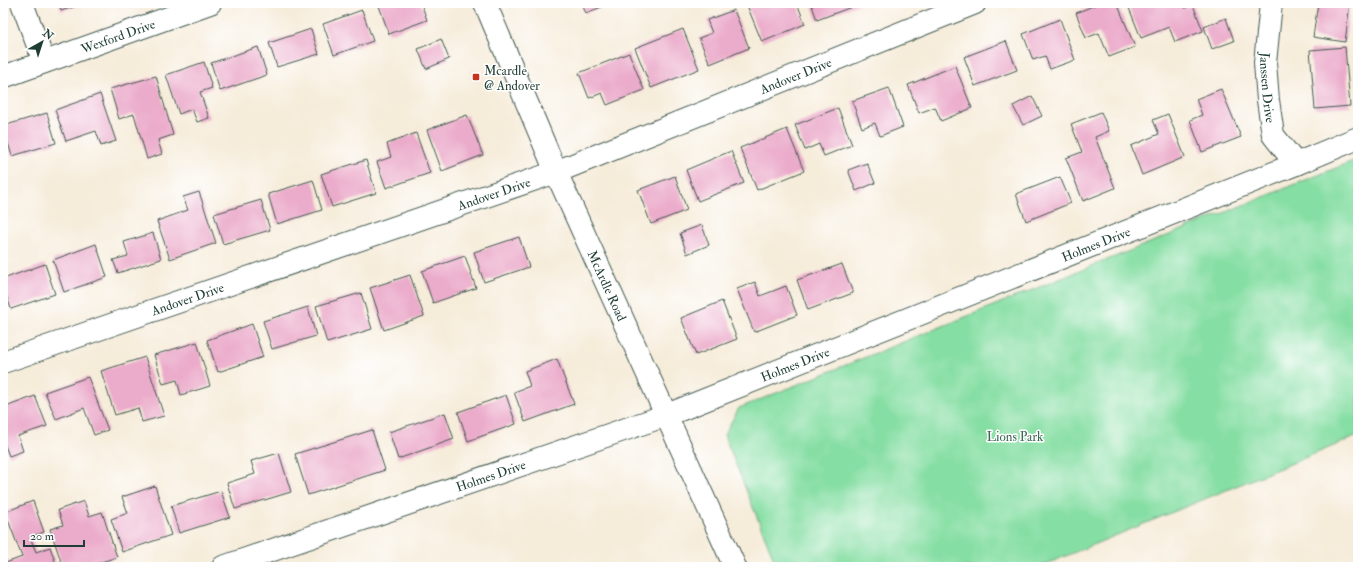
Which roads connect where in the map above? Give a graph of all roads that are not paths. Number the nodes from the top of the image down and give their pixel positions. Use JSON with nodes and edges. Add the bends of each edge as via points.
{"nodes":[{"id":1,"x":22,"y":3,"type":"edge"},
{"id":2,"x":210,"y":3,"type":"edge"},
{"id":3,"x":485,"y":3,"type":"edge"},
{"id":4,"x":976,"y":3,"type":"edge"},
{"id":5,"x":1271,"y":3,"type":"edge"},
{"id":6,"x":44,"y":62,"type":"junction"},
{"id":7,"x":3,"y":77,"type":"edge"},
{"id":8,"x":1358,"y":138,"type":"edge"},
{"id":9,"x":1296,"y":164,"type":"junction"},
{"id":10,"x":556,"y":172,"type":"junction"},
{"id":11,"x":3,"y":362,"type":"edge"},
{"id":12,"x":667,"y":415,"type":"junction"},
{"id":13,"x":223,"y":567,"type":"edge"},
{"id":14,"x":734,"y":567,"type":"edge"}],
"edges":[{"from":1,"to":6,"type":"street"},
{"from":2,"to":6,"type":"street","name":"Wexford Drive"},
{"from":3,"to":10,"type":"street","name":"McArdle Road"},
{"from":4,"to":10,"type":"street","name":"Andover Drive"},
{"from":5,"to":9,"type":"street","name":"Janssen Drive","via":[[1265,63],[1273,135]]},
{"from":6,"to":7,"type":"street","name":"Wexford Drive"},
{"from":8,"to":9,"type":"street","name":"Holmes Drive"},
{"from":9,"to":12,"type":"street","name":"Holmes Drive"},
{"from":10,"to":11,"type":"street","name":"Andover Drive"},
{"from":10,"to":12,"type":"street","name":"McArdle Road"},
{"from":12,"to":13,"type":"street","name":"Holmes Drive"},
{"from":12,"to":14,"type":"street","name":"McArdle Road"}]}
